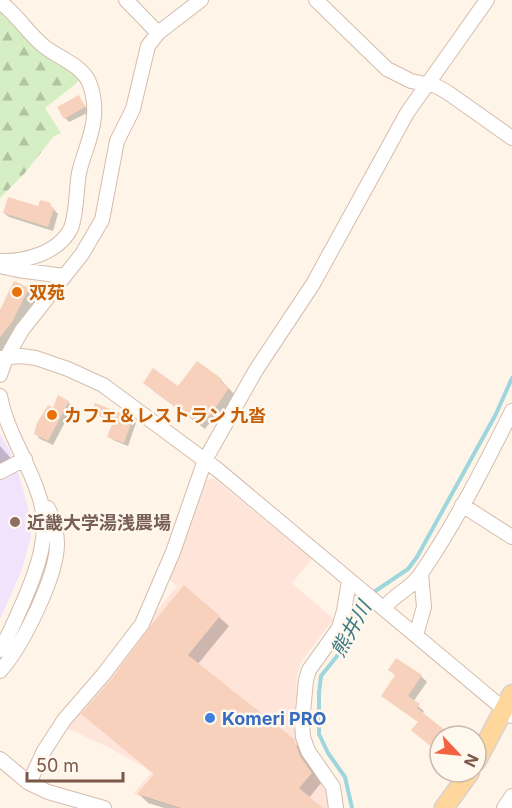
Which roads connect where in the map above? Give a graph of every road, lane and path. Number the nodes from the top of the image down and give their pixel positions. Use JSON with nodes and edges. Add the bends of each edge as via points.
{"nodes":[{"id":1,"x":126,"y":0,"type":"edge"},
{"id":2,"x":201,"y":0,"type":"edge"},
{"id":3,"x":316,"y":0,"type":"edge"},
{"id":4,"x":488,"y":0,"type":"edge"},
{"id":5,"x":0,"y":2,"type":"edge"},
{"id":6,"x":158,"y":33,"type":"junction"},
{"id":7,"x":426,"y":84,"type":"junction"},
{"id":8,"x":512,"y":138,"type":"edge"},
{"id":9,"x":0,"y":262,"type":"edge"},
{"id":10,"x":64,"y":276,"type":"junction"},
{"id":11,"x":3,"y":358,"type":"edge"},
{"id":12,"x":0,"y":375,"type":"edge"},
{"id":13,"x":0,"y":396,"type":"edge"},
{"id":14,"x":512,"y":411,"type":"edge"},
{"id":15,"x":25,"y":459,"type":"junction"},
{"id":16,"x":205,"y":460,"type":"junction"},
{"id":17,"x":0,"y":472,"type":"edge"},
{"id":18,"x":38,"y":492,"type":"junction"},
{"id":19,"x":462,"y":505,"type":"junction"},
{"id":20,"x":512,"y":537,"type":"edge"},
{"id":21,"x":421,"y":574,"type":"junction"},
{"id":22,"x":355,"y":585,"type":"junction"},
{"id":23,"x":381,"y":607,"type":"junction"},
{"id":24,"x":416,"y":635,"type":"junction"},
{"id":25,"x":0,"y":650,"type":"edge"},
{"id":26,"x":0,"y":670,"type":"edge"},
{"id":27,"x":509,"y":707,"type":"edge"},
{"id":28,"x":488,"y":742,"type":"edge"},
{"id":29,"x":0,"y":759,"type":"edge"},
{"id":30,"x":29,"y":783,"type":"junction"},
{"id":31,"x":463,"y":784,"type":"edge"},
{"id":32,"x":512,"y":796,"type":"edge"},
{"id":33,"x":450,"y":806,"type":"edge"},
{"id":34,"x":104,"y":808,"type":"edge"},
{"id":35,"x":336,"y":808,"type":"edge"},
{"id":36,"x":504,"y":808,"type":"edge"}],
"edges":[{"from":1,"to":6,"type":"street"},
{"from":2,"to":6,"type":"street"},
{"from":3,"to":7,"type":"street","via":[[387,69]]},
{"from":4,"to":7,"type":"street"},
{"from":5,"to":9,"type":"street","via":[[38,42],[84,74],[95,114],[79,174],[71,227],[45,252]]},
{"from":6,"to":10,"type":"street","via":[[148,46],[133,109],[117,141],[102,220]]},
{"from":7,"to":8,"type":"street","via":[[460,100]]},
{"from":7,"to":16,"type":"street","via":[[313,284],[256,370]]},
{"from":9,"to":10,"type":"street","via":[[6,268]]},
{"from":10,"to":11,"type":"street"},
{"from":11,"to":12,"type":"street"},
{"from":11,"to":16,"type":"street","via":[[36,358],[103,386]]},
{"from":13,"to":15,"type":"street","via":[[6,421]]},
{"from":14,"to":19,"type":"street"},
{"from":15,"to":17,"type":"street"},
{"from":15,"to":18,"type":"street"},
{"from":16,"to":22,"type":"street"},
{"from":16,"to":30,"type":"street","via":[[173,552],[142,624],[64,720]]},
{"from":18,"to":25,"type":"street","via":[[44,524],[40,558]]},
{"from":18,"to":26,"type":"street","via":[[54,525],[55,555],[45,590],[19,647]]},
{"from":19,"to":20,"type":"street"},
{"from":19,"to":21,"type":"street"},
{"from":21,"to":23,"type":"street"},
{"from":21,"to":24,"type":"street","via":[[424,607]]},
{"from":22,"to":23,"type":"street"},
{"from":22,"to":35,"type":"street","via":[[339,628],[309,670],[302,723],[308,751],[333,787]]},
{"from":23,"to":24,"type":"street"},
{"from":24,"to":27,"type":"street"},
{"from":27,"to":28,"type":"main road"},
{"from":29,"to":30,"type":"street"},
{"from":30,"to":34,"type":"street"},
{"from":31,"to":33,"type":"main road"},
{"from":32,"to":36,"type":"street"}]}
